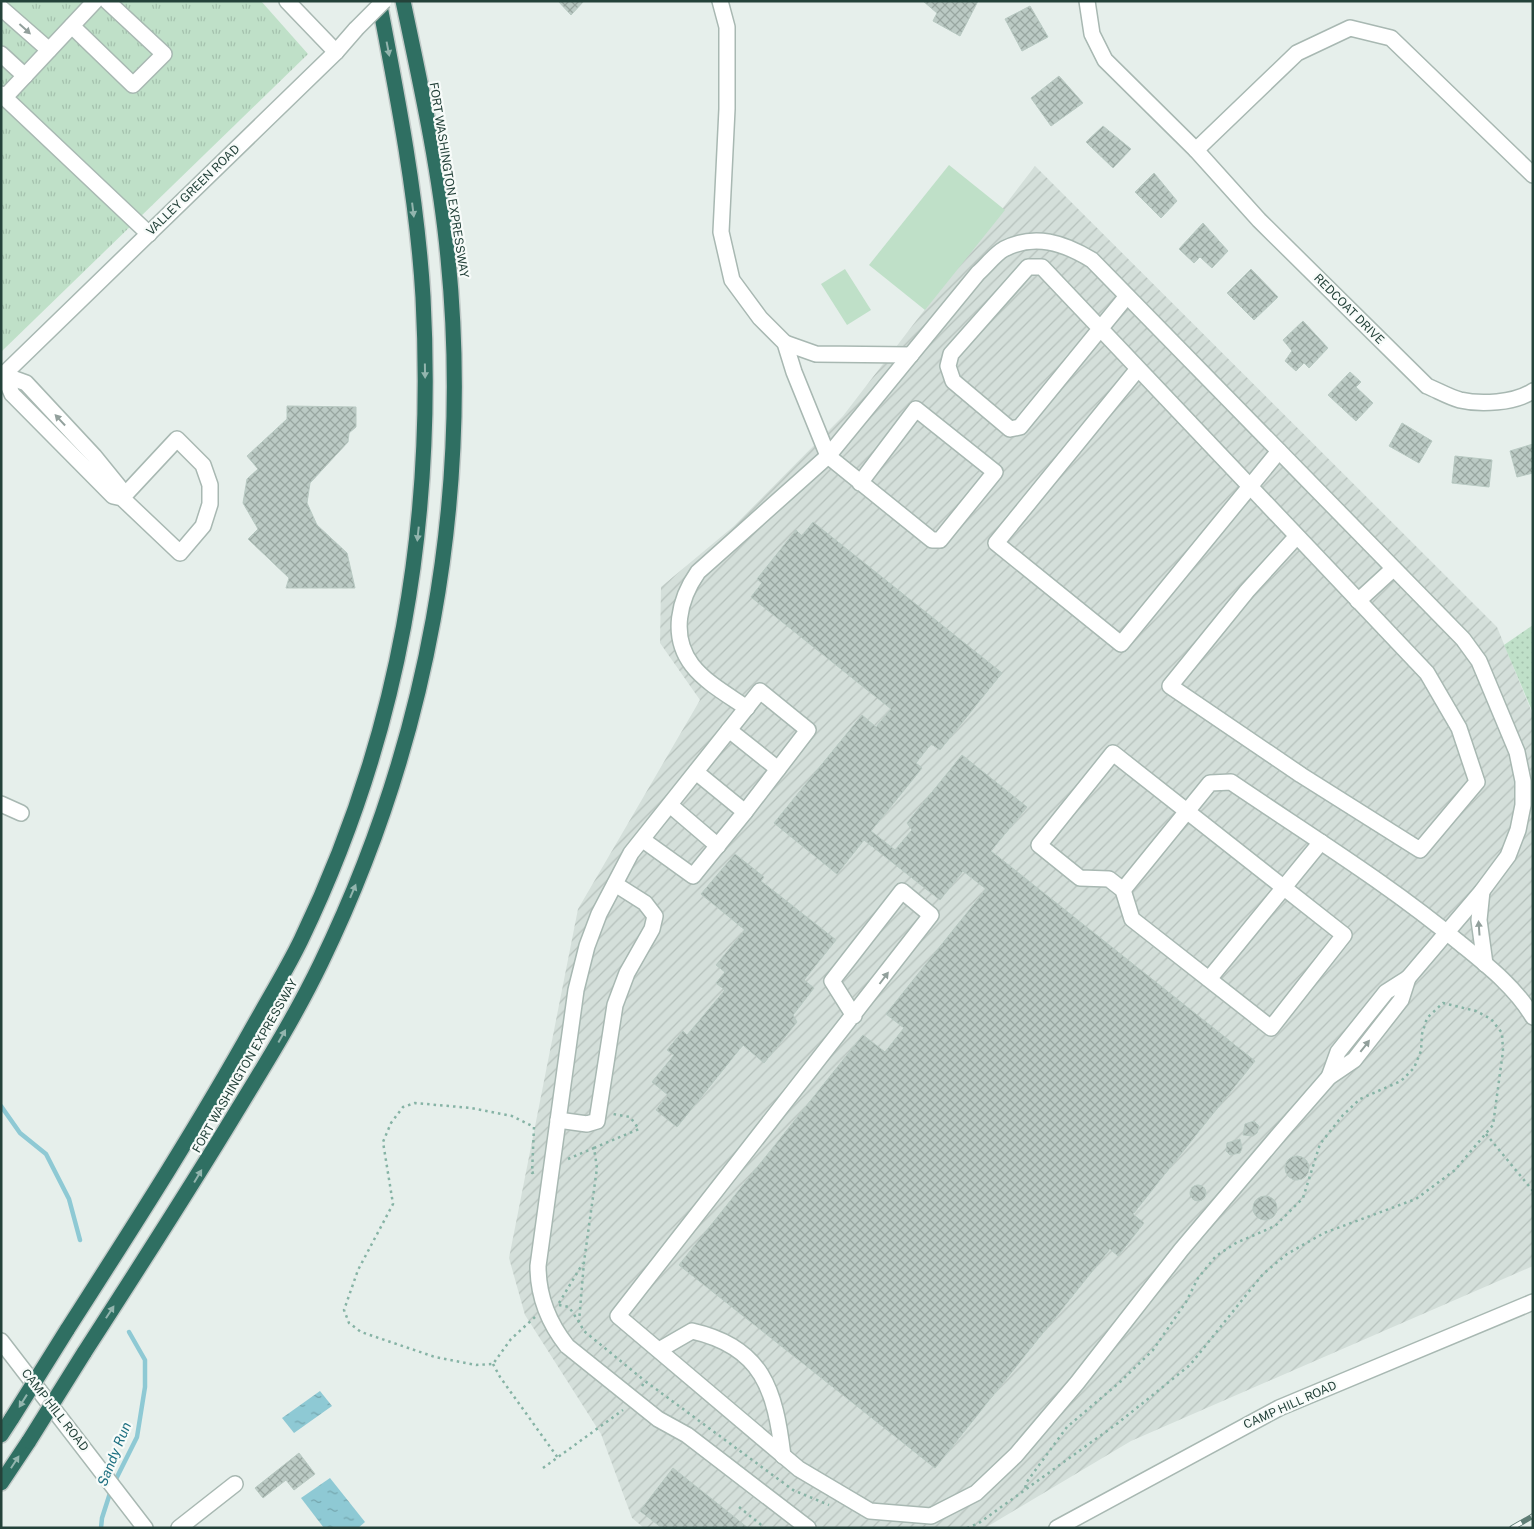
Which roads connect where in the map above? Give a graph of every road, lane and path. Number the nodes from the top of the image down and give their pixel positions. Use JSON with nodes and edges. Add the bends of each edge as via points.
{"nodes":[{"id":1,"x":95,"y":1,"type":"edge"},
{"id":2,"x":107,"y":1,"type":"edge"},
{"id":3,"x":288,"y":1,"type":"edge"},
{"id":4,"x":379,"y":1,"type":"edge"},
{"id":5,"x":384,"y":1,"type":"edge"},
{"id":6,"x":403,"y":1,"type":"edge"},
{"id":7,"x":720,"y":1,"type":"edge"},
{"id":8,"x":1087,"y":1,"type":"edge"},
{"id":9,"x":1,"y":8,"type":"edge"},
{"id":10,"x":72,"y":26,"type":"junction"},
{"id":11,"x":49,"y":50,"type":"junction"},
{"id":12,"x":336,"y":52,"type":"junction"},
{"id":13,"x":1,"y":54,"type":"edge"},
{"id":14,"x":25,"y":76,"type":"junction"},
{"id":15,"x":3,"y":96,"type":"edge"},
{"id":16,"x":1196,"y":150,"type":"junction"},
{"id":17,"x":1533,"y":175,"type":"edge"},
{"id":18,"x":148,"y":234,"type":"junction"},
{"id":19,"x":1127,"y":296,"type":"junction"},
{"id":20,"x":1099,"y":328,"type":"junction"},
{"id":21,"x":785,"y":343,"type":"junction"},
{"id":22,"x":911,"y":355,"type":"junction"},
{"id":23,"x":1137,"y":370,"type":"junction"},
{"id":24,"x":2,"y":376,"type":"edge"},
{"id":25,"x":1533,"y":392,"type":"edge"},
{"id":26,"x":1279,"y":452,"type":"junction"},
{"id":27,"x":828,"y":456,"type":"junction"},
{"id":28,"x":860,"y":483,"type":"junction"},
{"id":29,"x":1250,"y":486,"type":"junction"},
{"id":30,"x":122,"y":498,"type":"junction"},
{"id":31,"x":1297,"y":536,"type":"junction"},
{"id":32,"x":1393,"y":569,"type":"junction"},
{"id":33,"x":1358,"y":601,"type":"junction"},
{"id":34,"x":747,"y":708,"type":"junction"},
{"id":35,"x":729,"y":730,"type":"junction"},
{"id":36,"x":778,"y":769,"type":"junction"},
{"id":37,"x":696,"y":772,"type":"junction"},
{"id":38,"x":1,"y":804,"type":"edge"},
{"id":39,"x":670,"y":805,"type":"junction"},
{"id":40,"x":745,"y":812,"type":"junction"},
{"id":41,"x":1187,"y":812,"type":"junction"},
{"id":42,"x":21,"y":813,"type":"dead end"},
{"id":43,"x":642,"y":840,"type":"junction"},
{"id":44,"x":1321,"y":842,"type":"junction"},
{"id":45,"x":718,"y":846,"type":"junction"},
{"id":46,"x":615,"y":884,"type":"junction"},
{"id":47,"x":1283,"y":888,"type":"junction"},
{"id":48,"x":1123,"y":890,"type":"junction"},
{"id":49,"x":1482,"y":891,"type":"junction"},
{"id":50,"x":1446,"y":931,"type":"junction"},
{"id":51,"x":1485,"y":964,"type":"junction"},
{"id":52,"x":1209,"y":979,"type":"junction"},
{"id":53,"x":854,"y":1016,"type":"junction"},
{"id":54,"x":1533,"y":1017,"type":"edge"},
{"id":55,"x":599,"y":1111,"type":"junction"},
{"id":56,"x":558,"y":1120,"type":"junction"},
{"id":57,"x":1486,"y":1134,"type":"junction"},
{"id":58,"x":594,"y":1148,"type":"junction"},
{"id":59,"x":552,"y":1166,"type":"junction"},
{"id":60,"x":1533,"y":1191,"type":"edge"},
{"id":61,"x":584,"y":1262,"type":"junction"},
{"id":62,"x":1533,"y":1302,"type":"edge"},
{"id":63,"x":558,"y":1305,"type":"junction"},
{"id":64,"x":553,"y":1308,"type":"dead end"},
{"id":65,"x":538,"y":1315,"type":"dead end"},
{"id":66,"x":579,"y":1322,"type":"junction"},
{"id":67,"x":1,"y":1341,"type":"edge"},
{"id":68,"x":658,"y":1350,"type":"junction"},
{"id":69,"x":493,"y":1364,"type":"junction"},
{"id":70,"x":645,"y":1381,"type":"dead end"},
{"id":71,"x":1,"y":1435,"type":"edge"},
{"id":72,"x":783,"y":1456,"type":"junction"},
{"id":73,"x":543,"y":1468,"type":"dead end"},
{"id":74,"x":1,"y":1483,"type":"edge"},
{"id":75,"x":235,"y":1484,"type":"dead end"},
{"id":76,"x":1025,"y":1490,"type":"junction"},
{"id":77,"x":739,"y":1507,"type":"dead end"},
{"id":78,"x":145,"y":1528,"type":"edge"},
{"id":79,"x":179,"y":1528,"type":"edge"},
{"id":80,"x":765,"y":1528,"type":"edge"},
{"id":81,"x":808,"y":1528,"type":"edge"},
{"id":82,"x":967,"y":1528,"type":"edge"},
{"id":83,"x":1057,"y":1528,"type":"edge"}],
"edges":[{"from":1,"to":10,"type":"street"},
{"from":2,"to":10,"type":"street","via":[[164,54],[133,85]]},
{"from":3,"to":12,"type":"street"},
{"from":4,"to":71,"type":"highway","name":"FORT WASHINGTON EXPRESSWAY","one_way":true,"bridge":true,"via":[[400,110],[412,202],[423,294],[425,379],[420,509],[394,683],[350,824],[300,941],[180,1152]]},
{"from":5,"to":12,"type":"street","name":"VALLEY GREEN ROAD","bridge":true},
{"from":74,"to":6,"type":"highway","name":"FORT WASHINGTON EXPRESSWAY","one_way":true,"bridge":true,"via":[[214,1149],[278,1044],[320,965],[383,814],[422,681],[440,585],[451,489],[453,345],[448,255]]},
{"from":7,"to":21,"type":"street","via":[[727,27],[721,232],[732,280],[760,318]]},
{"from":8,"to":16,"type":"street","name":"REDCOAT DRIVE","via":[[1092,34],[1105,60]]},
{"from":9,"to":11,"type":"street","one_way":true},
{"from":10,"to":11,"type":"street"},
{"from":11,"to":14,"type":"street"},
{"from":12,"to":18,"type":"street","name":"VALLEY GREEN ROAD"},
{"from":13,"to":14,"type":"street"},
{"from":14,"to":15,"type":"street"},
{"from":15,"to":18,"type":"street"},
{"from":16,"to":17,"type":"street","via":[[1297,53],[1350,28],[1391,38]]},
{"from":16,"to":25,"type":"street","name":"REDCOAT DRIVE","via":[[1259,220],[1427,386],[1460,400],[1488,403]]},
{"from":18,"to":24,"type":"street","name":"VALLEY GREEN ROAD"},
{"from":19,"to":20,"type":"street"},
{"from":19,"to":22,"type":"street","via":[[1092,260],[1071,247],[1050,241],[1027,241],[1003,250],[978,273]]},
{"from":19,"to":26,"type":"street"},
{"from":20,"to":20,"type":"street","via":[[1042,268],[1028,267],[951,354],[948,366],[953,381],[1010,428],[1020,427]]},
{"from":20,"to":23,"type":"street"},
{"from":21,"to":22,"type":"street","via":[[816,354]]},
{"from":21,"to":27,"type":"street"},
{"from":22,"to":27,"type":"street"},
{"from":23,"to":29,"type":"street"},
{"from":23,"to":29,"type":"street","via":[[996,542],[1121,644]]},
{"from":24,"to":30,"type":"street","via":[[12,394],[120,488]]},
{"from":26,"to":29,"type":"street"},
{"from":26,"to":32,"type":"street"},
{"from":27,"to":28,"type":"street"},
{"from":27,"to":34,"type":"street","via":[[698,572],[684,594],[680,607],[680,637],[684,651],[692,665],[709,682]]},
{"from":28,"to":28,"type":"street","via":[[932,540],[940,540],[995,472],[916,409]]},
{"from":29,"to":31,"type":"street"},
{"from":30,"to":30,"type":"street","via":[[180,553],[203,526],[210,504],[210,485],[203,465],[177,439]]},
{"from":31,"to":33,"type":"street"},
{"from":31,"to":33,"type":"street","via":[[1247,591],[1170,686],[1301,775],[1420,850],[1477,782],[1459,728],[1427,673]]},
{"from":32,"to":33,"type":"street"},
{"from":32,"to":49,"type":"street","via":[[1463,639],[1479,661],[1517,752],[1523,781],[1518,830],[1508,856]]},
{"from":34,"to":35,"type":"street"},
{"from":34,"to":36,"type":"street","via":[[760,691],[808,730]]},
{"from":35,"to":36,"type":"street"},
{"from":35,"to":37,"type":"street"},
{"from":36,"to":40,"type":"street"},
{"from":37,"to":39,"type":"street"},
{"from":37,"to":40,"type":"street"},
{"from":38,"to":42,"type":"street"},
{"from":39,"to":43,"type":"street"},
{"from":39,"to":45,"type":"street"},
{"from":40,"to":45,"type":"street"},
{"from":41,"to":44,"type":"street","via":[[1210,783],[1231,782]]},
{"from":41,"to":47,"type":"street"},
{"from":41,"to":48,"type":"street"},
{"from":41,"to":48,"type":"street","via":[[1113,752],[1039,845],[1080,878],[1109,878]]},
{"from":43,"to":45,"type":"street","via":[[693,876]]},
{"from":43,"to":46,"type":"street","via":[[631,853]]},
{"from":44,"to":47,"type":"street"},
{"from":44,"to":50,"type":"street"},
{"from":46,"to":55,"type":"street","via":[[645,903],[655,916],[652,929],[627,973],[615,1005]]},
{"from":46,"to":56,"type":"street","via":[[599,914],[580,970]]},
{"from":47,"to":52,"type":"street"},
{"from":47,"to":52,"type":"street","via":[[1344,935],[1271,1028]]},
{"from":48,"to":52,"type":"street","via":[[1132,919]]},
{"from":49,"to":50,"type":"street"},
{"from":51,"to":49,"type":"street","one_way":true,"via":[[1479,927]]},
{"from":50,"to":51,"type":"street"},
{"from":50,"to":72,"type":"street","via":[[1408,978],[1386,992],[1338,1052],[1329,1077],[1181,1250],[1077,1383],[1016,1455],[976,1494],[931,1516],[870,1511]]},
{"from":51,"to":54,"type":"street","via":[[1521,997]]},
{"from":53,"to":53,"type":"street","one_way":true,"via":[[931,915],[902,891],[832,981]]},
{"from":53,"to":68,"type":"street","via":[[618,1316]]},
{"from":55,"to":56,"type":"street","via":[[598,1121],[587,1124]]},
{"from":55,"to":58,"type":"path","via":[[630,1117],[639,1129]]},
{"from":56,"to":59,"type":"street"},
{"from":57,"to":60,"type":"path"},
{"from":57,"to":76,"type":"path","via":[[1455,1170],[1416,1199],[1324,1233],[1287,1254],[1263,1274],[1190,1365],[1118,1423]]},
{"from":57,"to":76,"type":"path","via":[[1493,1124],[1499,1087],[1502,1033],[1491,1018],[1443,1003],[1427,1018],[1414,1068],[1401,1081],[1360,1100],[1320,1144],[1303,1198],[1275,1226],[1242,1239],[1216,1256],[1198,1278],[1186,1302],[1153,1350],[1067,1427],[1026,1483]]},
{"from":58,"to":59,"type":"path"},
{"from":58,"to":61,"type":"path","via":[[597,1168]]},
{"from":59,"to":69,"type":"path","via":[[532,1173],[534,1126],[512,1116],[470,1108],[415,1103],[403,1107],[383,1142],[392,1204],[350,1292],[344,1310],[349,1323],[361,1332],[435,1357],[476,1365]]},
{"from":59,"to":81,"type":"street","via":[[538,1274],[540,1296],[555,1332],[567,1346],[652,1414],[687,1435]]},
{"from":61,"to":63,"type":"path"},
{"from":61,"to":66,"type":"path"},
{"from":62,"to":83,"type":"street","name":"CAMP HILL ROAD","via":[[1279,1408]]},
{"from":63,"to":64,"type":"path"},
{"from":63,"to":66,"type":"path","via":[[569,1307]]},
{"from":65,"to":69,"type":"path","via":[[520,1329]]},
{"from":66,"to":70,"type":"path","via":[[584,1331]]},
{"from":67,"to":78,"type":"street","name":"CAMP HILL ROAD"},
{"from":68,"to":72,"type":"street"},
{"from":68,"to":72,"type":"street","via":[[692,1331],[717,1337],[742,1354],[766,1379],[778,1418]]},
{"from":69,"to":73,"type":"path","via":[[558,1458]]},
{"from":75,"to":79,"type":"street"},
{"from":76,"to":82,"type":"path"},
{"from":77,"to":80,"type":"path"}]}
